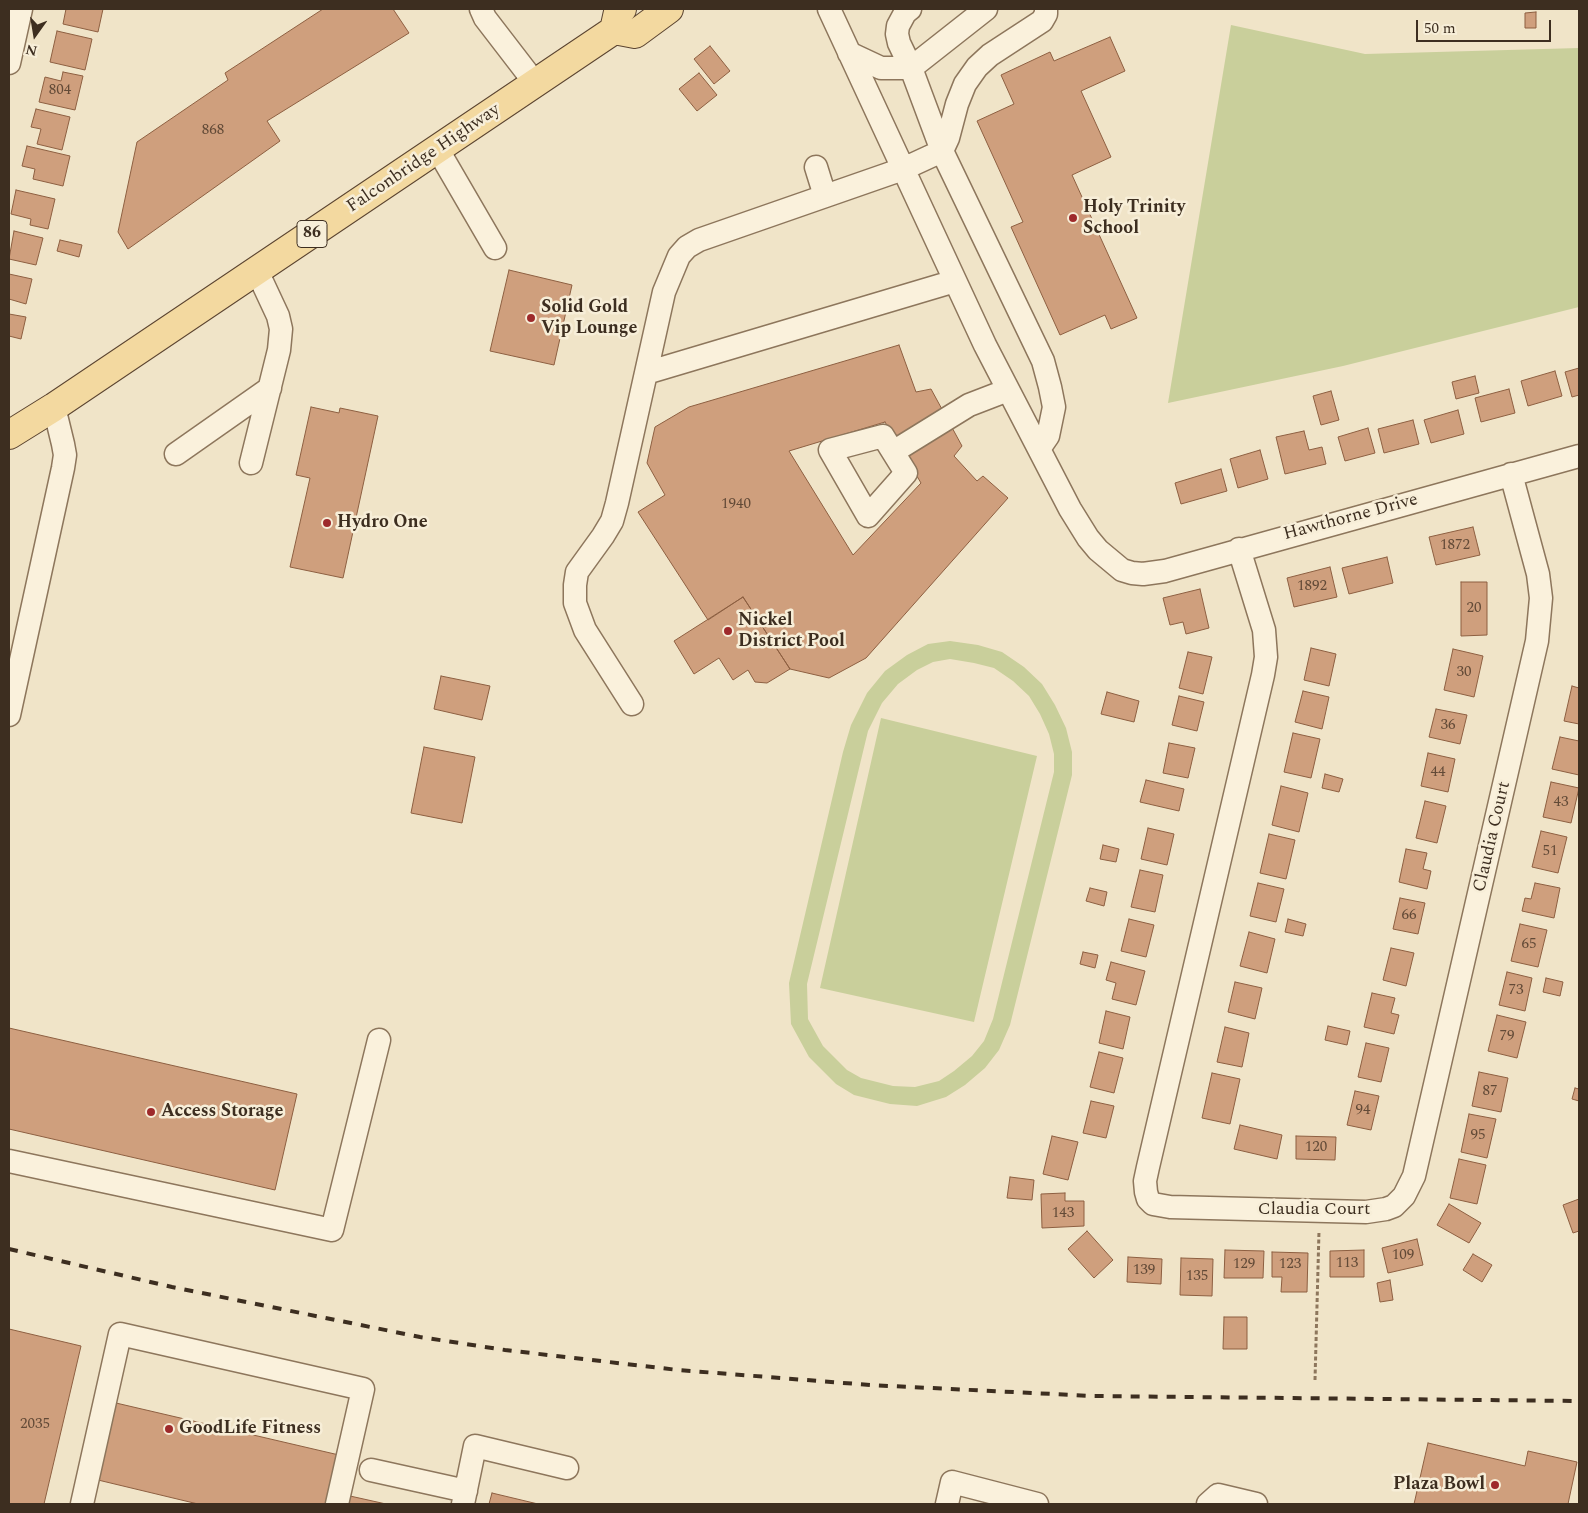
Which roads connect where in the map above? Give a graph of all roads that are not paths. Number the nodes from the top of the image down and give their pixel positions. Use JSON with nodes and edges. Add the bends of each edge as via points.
{"nodes":[{"id":1,"x":21,"y":9,"type":"edge"},
{"id":2,"x":481,"y":9,"type":"edge"},
{"id":3,"x":669,"y":9,"type":"edge"},
{"id":4,"x":829,"y":9,"type":"edge"},
{"id":5,"x":910,"y":9,"type":"edge"},
{"id":6,"x":986,"y":9,"type":"edge"},
{"id":7,"x":1046,"y":9,"type":"edge"},
{"id":8,"x":618,"y":20,"type":"edge"},
{"id":9,"x":849,"y":53,"type":"junction"},
{"id":10,"x":9,"y":63,"type":"edge"},
{"id":11,"x":911,"y":68,"type":"junction"},
{"id":12,"x":535,"y":83,"type":"junction"},
{"id":13,"x":438,"y":150,"type":"junction"},
{"id":14,"x":942,"y":151,"type":"junction"},
{"id":15,"x":816,"y":166,"type":"dead end"},
{"id":16,"x":903,"y":169,"type":"junction"},
{"id":17,"x":825,"y":196,"type":"junction"},
{"id":18,"x":495,"y":248,"type":"dead end"},
{"id":19,"x":257,"y":271,"type":"junction"},
{"id":20,"x":955,"y":281,"type":"junction"},
{"id":21,"x":646,"y":374,"type":"junction"},
{"id":22,"x":270,"y":388,"type":"junction"},
{"id":23,"x":1008,"y":390,"type":"junction"},
{"id":24,"x":54,"y":407,"type":"junction"},
{"id":25,"x":9,"y":435,"type":"edge"},
{"id":26,"x":1039,"y":449,"type":"junction"},
{"id":27,"x":893,"y":452,"type":"dead end"},
{"id":28,"x":176,"y":454,"type":"dead end"},
{"id":29,"x":1579,"y":456,"type":"edge"},
{"id":30,"x":251,"y":464,"type":"dead end"},
{"id":31,"x":1511,"y":474,"type":"junction"},
{"id":32,"x":1239,"y":549,"type":"junction"},
{"id":33,"x":632,"y":704,"type":"dead end"},
{"id":34,"x":9,"y":715,"type":"edge"},
{"id":35,"x":379,"y":1040,"type":"dead end"},
{"id":36,"x":9,"y":1161,"type":"edge"},
{"id":37,"x":567,"y":1468,"type":"dead end"},
{"id":38,"x":371,"y":1470,"type":"dead end"},
{"id":39,"x":464,"y":1498,"type":"edge"},
{"id":40,"x":82,"y":1504,"type":"edge"},
{"id":41,"x":337,"y":1504,"type":"edge"},
{"id":42,"x":947,"y":1504,"type":"edge"},
{"id":43,"x":1037,"y":1504,"type":"edge"},
{"id":44,"x":1208,"y":1504,"type":"edge"},
{"id":45,"x":1256,"y":1504,"type":"edge"}],
"edges":[{"from":1,"to":10,"type":"street"},
{"from":2,"to":12,"type":"street"},
{"from":3,"to":8,"type":"main road","name":"Falconbridge Highway","number":"86","via":[[635,34]]},
{"from":4,"to":9,"type":"street"},
{"from":5,"to":11,"type":"street","via":[[905,12],[897,34]]},
{"from":6,"to":11,"type":"street"},
{"from":7,"to":14,"type":"street","via":[[1042,22],[977,67],[965,84]]},
{"from":8,"to":12,"type":"main road","name":"Falconbridge Highway","number":"86"},
{"from":9,"to":11,"type":"street","via":[[881,68]]},
{"from":9,"to":16,"type":"street"},
{"from":11,"to":14,"type":"street"},
{"from":12,"to":13,"type":"main road","name":"Falconbridge Highway","number":"86"},
{"from":13,"to":18,"type":"street"},
{"from":13,"to":19,"type":"main road","name":"Falconbridge Highway","number":"86"},
{"from":14,"to":16,"type":"street"},
{"from":14,"to":26,"type":"street","via":[[1043,361],[1054,407],[1048,436]]},
{"from":15,"to":17,"type":"street"},
{"from":16,"to":17,"type":"street"},
{"from":16,"to":20,"type":"street"},
{"from":17,"to":21,"type":"street","via":[[687,247],[676,261],[664,292]]},
{"from":19,"to":22,"type":"street","via":[[281,329]]},
{"from":19,"to":24,"type":"main road","name":"Falconbridge Highway","number":"86"},
{"from":20,"to":21,"type":"street"},
{"from":20,"to":23,"type":"street"},
{"from":21,"to":33,"type":"street","via":[[612,521],[577,572],[575,585],[575,603],[585,630]]},
{"from":22,"to":28,"type":"street"},
{"from":22,"to":30,"type":"street"},
{"from":23,"to":26,"type":"street"},
{"from":23,"to":27,"type":"street","via":[[970,405]]},
{"from":24,"to":25,"type":"main road","name":"Falconbridge Highway","number":"86"},
{"from":24,"to":34,"type":"street","via":[[65,455]]},
{"from":26,"to":32,"type":"street","name":"Hawthorne Drive","via":[[1088,538],[1122,570],[1143,574],[1165,571]]},
{"from":29,"to":31,"type":"street","name":"Hawthorne Drive"},
{"from":31,"to":32,"type":"street","name":"Hawthorne Drive"},
{"from":31,"to":32,"type":"street","name":"Claudia Court","via":[[1538,574],[1541,598],[1532,671],[1414,1176],[1404,1196],[1386,1209],[1366,1212],[1170,1207],[1153,1204],[1146,1192],[1148,1167],[1266,657],[1264,630]]},
{"from":35,"to":36,"type":"street","via":[[332,1230]]},
{"from":37,"to":39,"type":"street","via":[[475,1446]]},
{"from":38,"to":39,"type":"street"},
{"from":40,"to":41,"type":"street","via":[[120,1334],[364,1389]]},
{"from":42,"to":43,"type":"street","via":[[952,1482]]},
{"from":44,"to":45,"type":"street","via":[[1218,1495]]}]}
